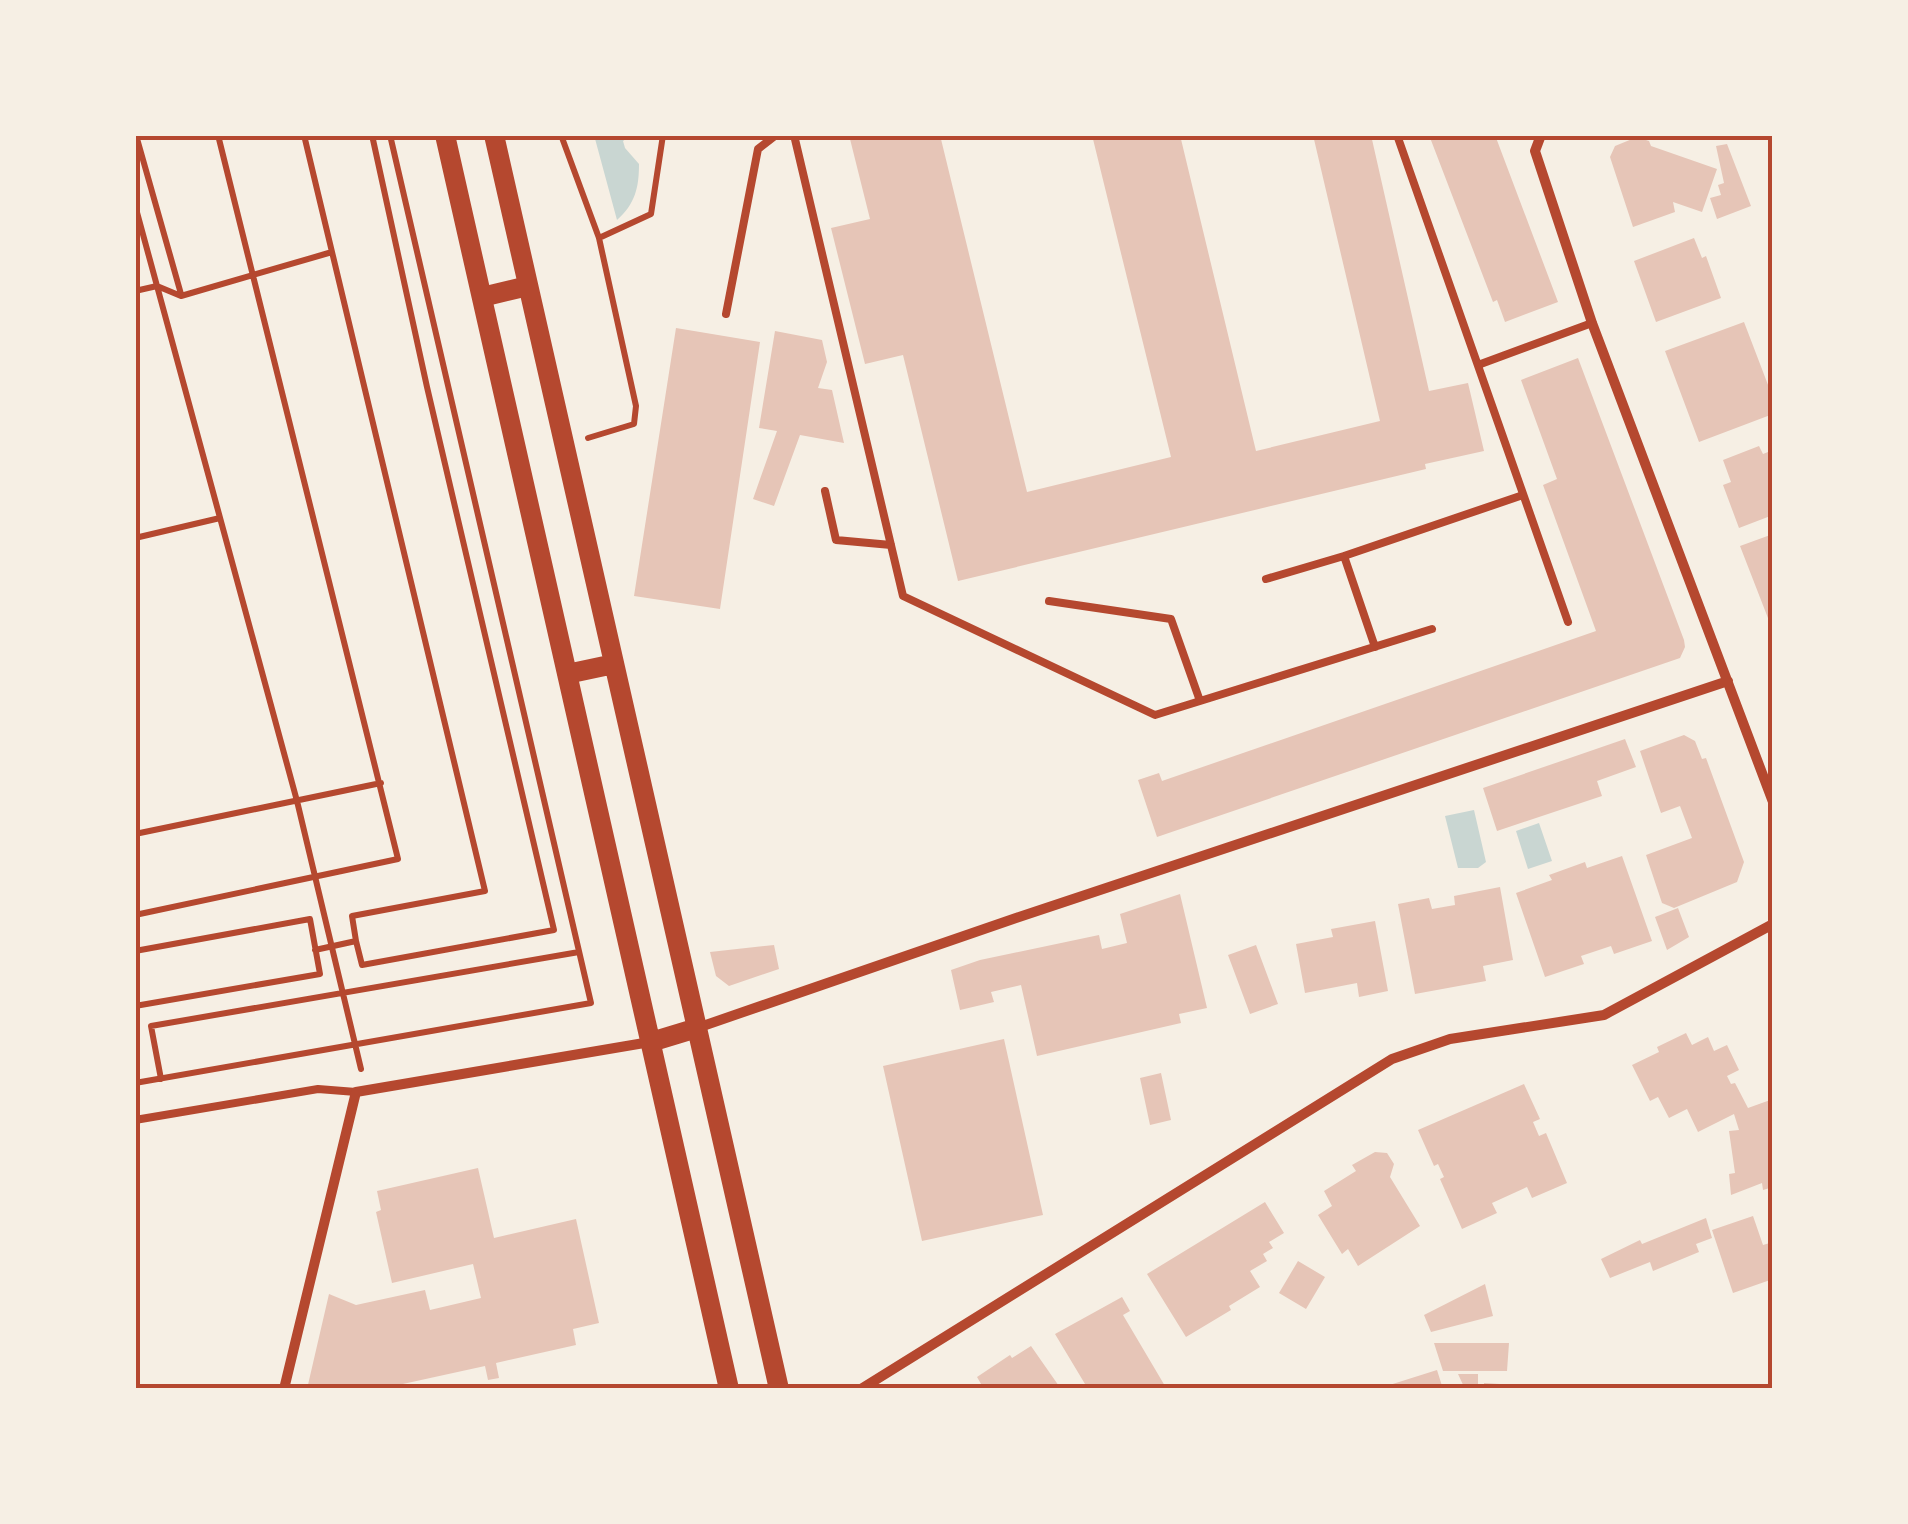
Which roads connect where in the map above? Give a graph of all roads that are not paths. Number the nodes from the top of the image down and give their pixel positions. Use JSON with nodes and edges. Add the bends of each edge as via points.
{"nodes":[{"id":1,"x":445,"y":135,"type":"edge"},
{"id":2,"x":494,"y":135,"type":"edge"},
{"id":3,"x":776,"y":135,"type":"edge"},
{"id":4,"x":794,"y":135,"type":"edge"},
{"id":5,"x":1398,"y":135,"type":"edge"},
{"id":6,"x":1540,"y":135,"type":"edge"},
{"id":7,"x":528,"y":286,"type":"junction"},
{"id":8,"x":482,"y":297,"type":"junction"},
{"id":9,"x":726,"y":314,"type":"dead end"},
{"id":10,"x":1592,"y":324,"type":"junction"},
{"id":11,"x":1478,"y":365,"type":"junction"},
{"id":12,"x":825,"y":491,"type":"dead end"},
{"id":13,"x":1523,"y":495,"type":"junction"},
{"id":14,"x":891,"y":545,"type":"junction"},
{"id":15,"x":1344,"y":556,"type":"junction"},
{"id":16,"x":1266,"y":579,"type":"dead end"},
{"id":17,"x":1049,"y":601,"type":"dead end"},
{"id":18,"x":1568,"y":622,"type":"dead end"},
{"id":19,"x":1432,"y":629,"type":"dead end"},
{"id":20,"x":1375,"y":647,"type":"junction"},
{"id":21,"x":614,"y":664,"type":"junction"},
{"id":22,"x":568,"y":674,"type":"junction"},
{"id":23,"x":1728,"y":681,"type":"junction"},
{"id":24,"x":1200,"y":701,"type":"junction"},
{"id":25,"x":1773,"y":802,"type":"edge"},
{"id":26,"x":1773,"y":924,"type":"edge"},
{"id":27,"x":697,"y":1028,"type":"junction"},
{"id":28,"x":650,"y":1042,"type":"junction"},
{"id":29,"x":356,"y":1092,"type":"junction"},
{"id":30,"x":135,"y":1120,"type":"edge"},
{"id":31,"x":284,"y":1389,"type":"edge"},
{"id":32,"x":729,"y":1389,"type":"edge"},
{"id":33,"x":779,"y":1389,"type":"edge"},
{"id":34,"x":861,"y":1389,"type":"edge"}],
"edges":[{"from":1,"to":8,"type":"main road"},
{"from":2,"to":7,"type":"main road"},
{"from":3,"to":9,"type":"lane","via":[[758,149]]},
{"from":4,"to":14,"type":"lane"},
{"from":5,"to":11,"type":"lane"},
{"from":6,"to":10,"type":"street","via":[[1535,151]]},
{"from":7,"to":8,"type":"main road"},
{"from":7,"to":21,"type":"main road"},
{"from":8,"to":22,"type":"main road"},
{"from":10,"to":11,"type":"lane"},
{"from":10,"to":23,"type":"street"},
{"from":11,"to":13,"type":"lane"},
{"from":12,"to":14,"type":"lane","via":[[836,540]]},
{"from":13,"to":15,"type":"lane"},
{"from":13,"to":18,"type":"lane"},
{"from":14,"to":24,"type":"lane","via":[[903,596],[1155,715]]},
{"from":15,"to":16,"type":"lane"},
{"from":15,"to":20,"type":"lane"},
{"from":17,"to":24,"type":"lane","via":[[1171,619]]},
{"from":19,"to":20,"type":"lane"},
{"from":20,"to":24,"type":"lane"},
{"from":21,"to":22,"type":"main road"},
{"from":21,"to":27,"type":"main road"},
{"from":22,"to":28,"type":"main road"},
{"from":23,"to":25,"type":"street"},
{"from":23,"to":27,"type":"street"},
{"from":26,"to":34,"type":"street","via":[[1604,1015],[1450,1039],[1392,1059]]},
{"from":27,"to":28,"type":"main road"},
{"from":27,"to":33,"type":"main road"},
{"from":28,"to":29,"type":"street"},
{"from":28,"to":32,"type":"main road"},
{"from":29,"to":30,"type":"lane","via":[[318,1089]]},
{"from":29,"to":31,"type":"street"}]}
